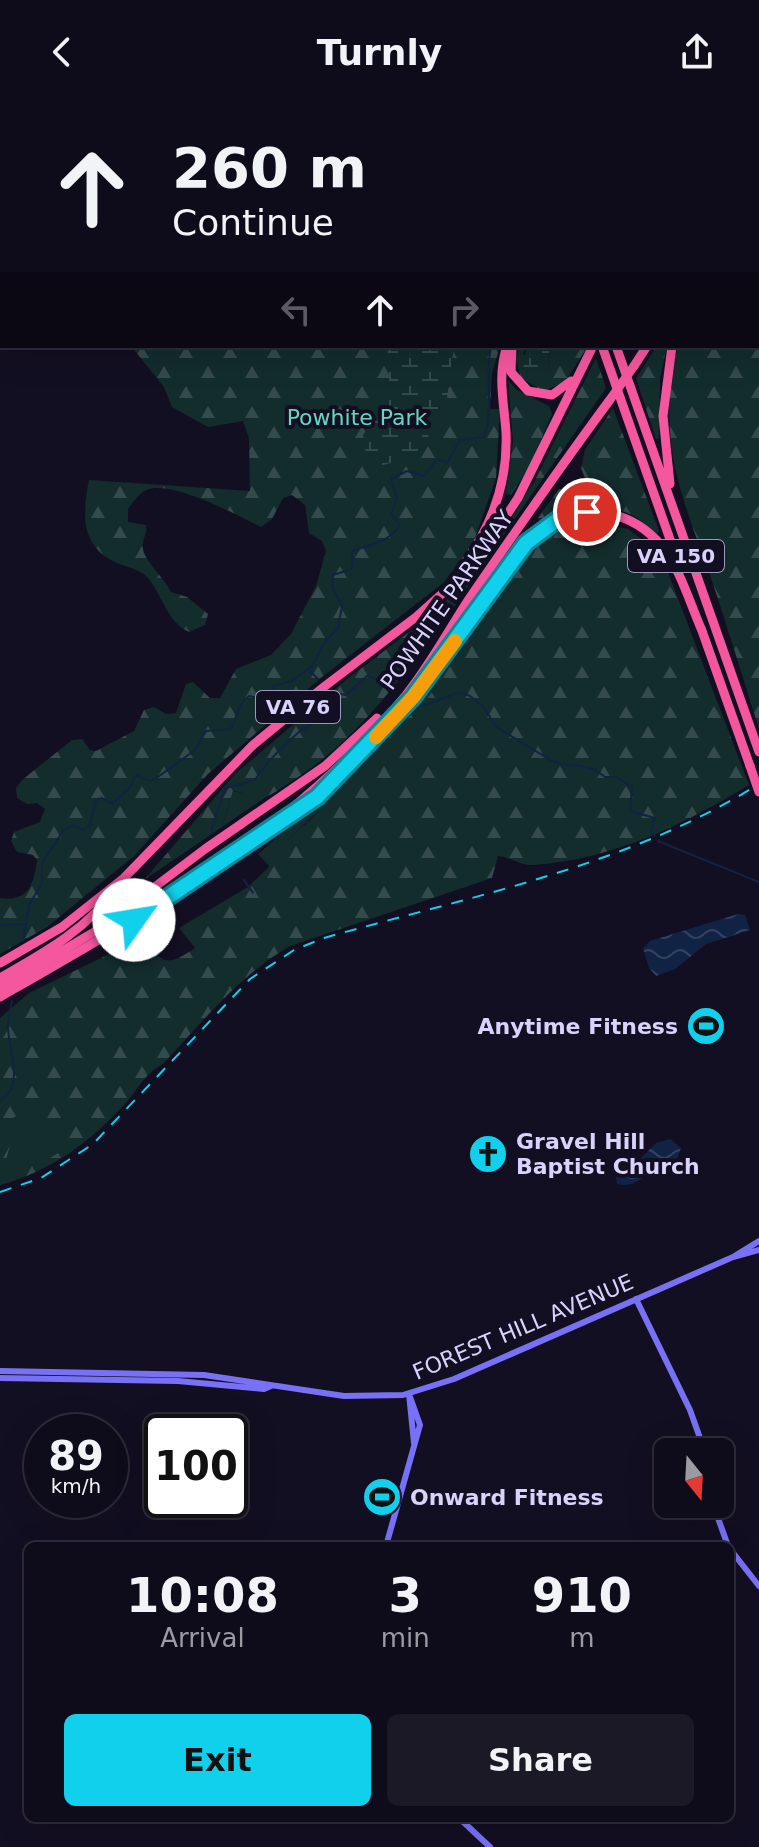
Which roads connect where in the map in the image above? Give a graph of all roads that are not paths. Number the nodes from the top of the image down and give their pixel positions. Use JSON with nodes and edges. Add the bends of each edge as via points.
{"nodes":[{"id":1,"x":507,"y":348,"type":"edge"},
{"id":2,"x":513,"y":348,"type":"edge"},
{"id":3,"x":617,"y":348,"type":"edge"},
{"id":4,"x":643,"y":348,"type":"edge"},
{"id":5,"x":672,"y":348,"type":"edge"},
{"id":6,"x":594,"y":349,"type":"edge"},
{"id":7,"x":715,"y":629,"type":"junction"},
{"id":8,"x":703,"y":633,"type":"junction"},
{"id":9,"x":383,"y":643,"type":"junction"},
{"id":10,"x":430,"y":657,"type":"junction"},
{"id":11,"x":759,"y":752,"type":"edge"},
{"id":12,"x":759,"y":792,"type":"edge"},
{"id":13,"x":281,"y":820,"type":"junction"},
{"id":14,"x":124,"y":878,"type":"junction"},
{"id":15,"x":0,"y":963,"type":"edge"},
{"id":16,"x":0,"y":978,"type":"edge"},
{"id":17,"x":0,"y":988,"type":"edge"},
{"id":18,"x":0,"y":997,"type":"edge"},
{"id":19,"x":759,"y":1241,"type":"edge"},
{"id":20,"x":759,"y":1250,"type":"edge"},
{"id":21,"x":733,"y":1257,"type":"junction"},
{"id":22,"x":650,"y":1293,"type":"junction"},
{"id":23,"x":636,"y":1299,"type":"junction"},
{"id":24,"x":644,"y":1316,"type":"junction"},
{"id":25,"x":0,"y":1371,"type":"edge"},
{"id":26,"x":0,"y":1378,"type":"edge"},
{"id":27,"x":271,"y":1386,"type":"junction"},
{"id":28,"x":409,"y":1394,"type":"junction"},
{"id":29,"x":700,"y":1438,"type":"edge"},
{"id":30,"x":718,"y":1518,"type":"edge"},
{"id":31,"x":387,"y":1542,"type":"edge"},
{"id":32,"x":727,"y":1542,"type":"edge"},
{"id":33,"x":734,"y":1554,"type":"edge"},
{"id":34,"x":759,"y":1586,"type":"edge"},
{"id":35,"x":463,"y":1822,"type":"edge"},
{"id":36,"x":490,"y":1847,"type":"edge"}],
"edges":[{"from":1,"to":9,"type":"highway","via":[[500,376],[506,455],[491,517],[463,566]]},
{"from":2,"to":6,"type":"highway","via":[[509,365],[514,379],[539,395],[565,389]]},
{"from":3,"to":7,"type":"highway","number":"VA 150"},
{"from":4,"to":10,"type":"highway","name":"POWHITE PARKWAY","number":"VA 76","bridge":true},
{"from":5,"to":7,"type":"highway","via":[[664,399],[666,462]]},
{"from":6,"to":8,"type":"highway","number":"VA 150","via":[[611,374]]},
{"from":6,"to":9,"type":"highway","name":"POWHITE PARKWAY","number":"VA 76","via":[[500,526],[442,595]]},
{"from":7,"to":11,"type":"highway","number":"VA 150"},
{"from":8,"to":12,"type":"highway","number":"VA 150","bridge":true},
{"from":8,"to":13,"type":"highway","via":[[670,558],[644,529],[602,512],[557,520],[522,547],[394,718],[317,797]]},
{"from":9,"to":14,"type":"highway","name":"POWHITE PARKWAY","number":"VA 76","via":[[253,745]]},
{"from":10,"to":13,"type":"highway","name":"POWHITE PARKWAY","number":"VA 76","via":[[410,689],[350,756]]},
{"from":10,"to":17,"type":"highway","number":"VA 76","via":[[325,766],[99,929]]},
{"from":13,"to":18,"type":"highway","name":"POWHITE PARKWAY","number":"VA 76","via":[[179,891]]},
{"from":14,"to":15,"type":"highway","name":"POWHITE PARKWAY","number":"VA 76","via":[[62,927]]},
{"from":14,"to":16,"type":"highway","number":"VA 76","via":[[71,935]]},
{"from":19,"to":21,"type":"main road","name":"FOREST HILL AVENUE"},
{"from":20,"to":21,"type":"main road","name":"FOREST HILL AVENUE"},
{"from":21,"to":22,"type":"main road","name":"FOREST HILL AVENUE"},
{"from":22,"to":23,"type":"main road","name":"FOREST HILL AVENUE"},
{"from":22,"to":24,"type":"main road"},
{"from":23,"to":24,"type":"main road"},
{"from":23,"to":28,"type":"main road","name":"FOREST HILL AVENUE"},
{"from":24,"to":29,"type":"main road"},
{"from":25,"to":27,"type":"main road","name":"FOREST HILL AVENUE","via":[[204,1375]]},
{"from":26,"to":27,"type":"main road","name":"FOREST HILL AVENUE"},
{"from":27,"to":28,"type":"main road","name":"FOREST HILL AVENUE","via":[[356,1397]]},
{"from":28,"to":31,"type":"main road","via":[[421,1423]]},
{"from":30,"to":32,"type":"main road"},
{"from":33,"to":34,"type":"main road"},
{"from":35,"to":36,"type":"main road"}]}
